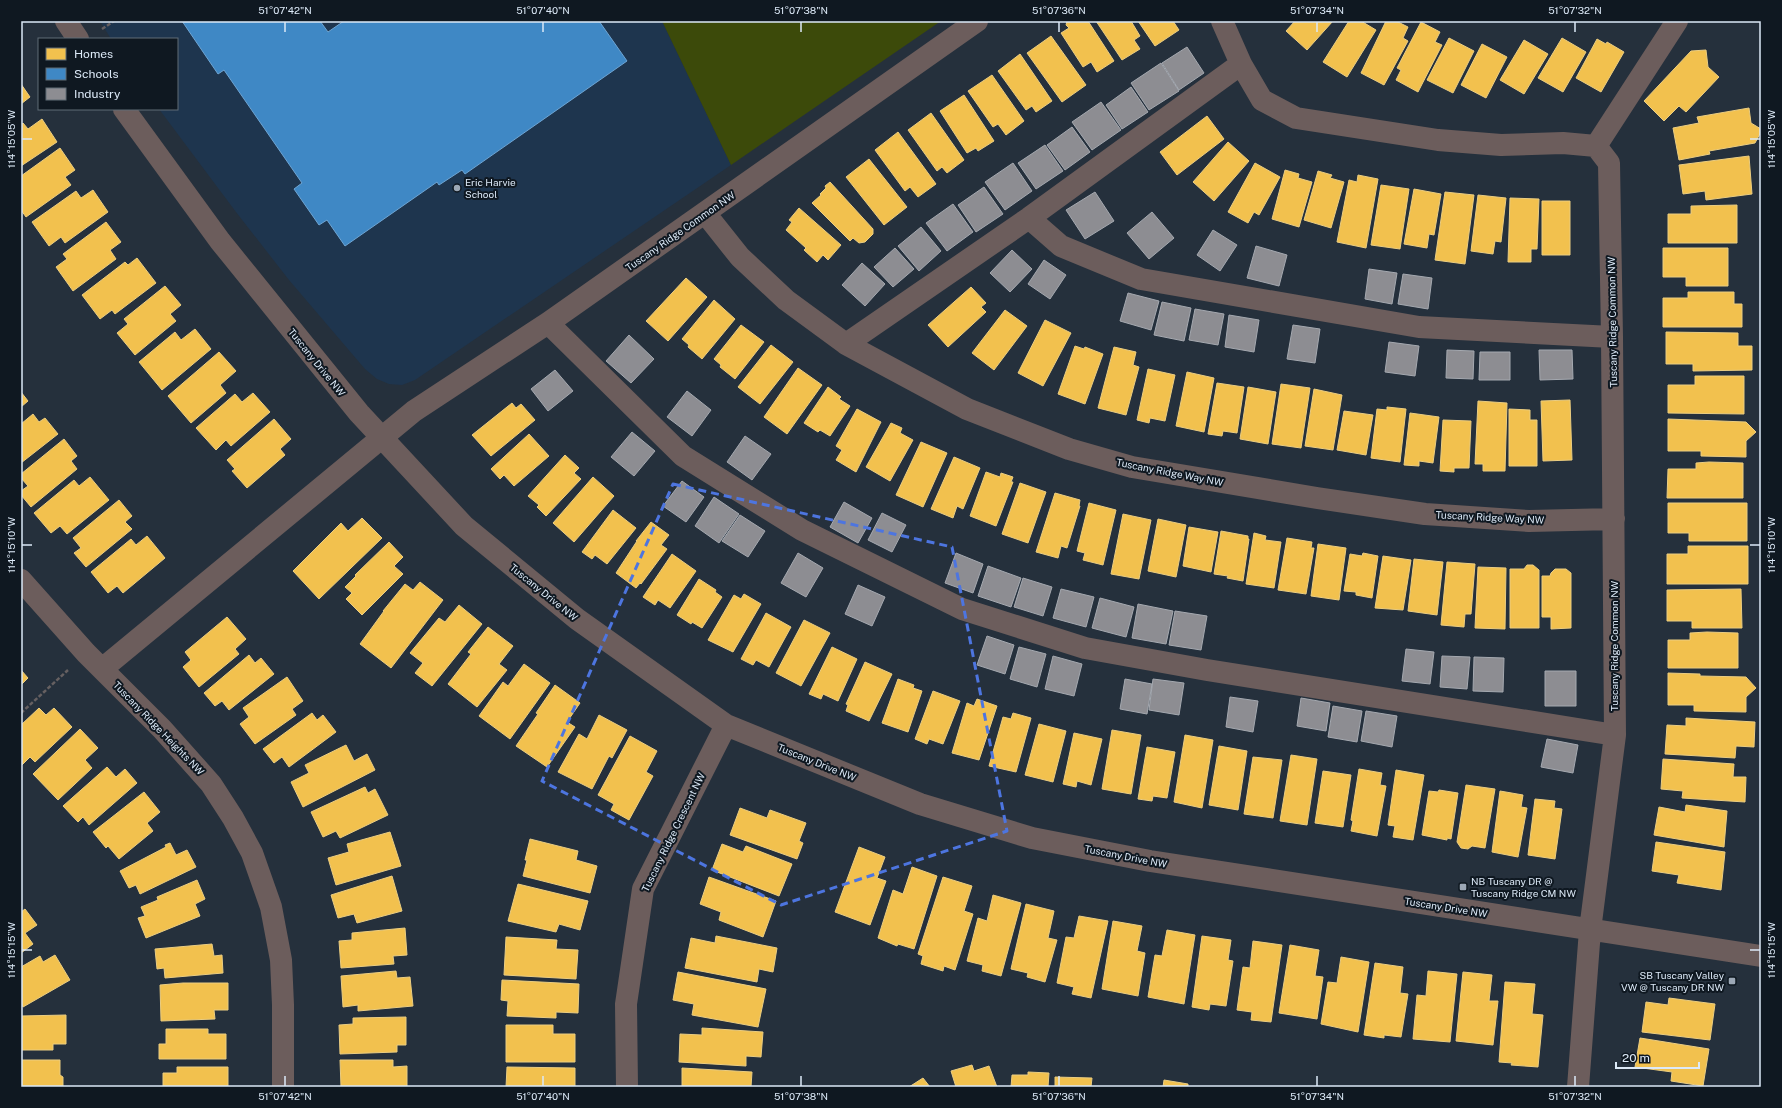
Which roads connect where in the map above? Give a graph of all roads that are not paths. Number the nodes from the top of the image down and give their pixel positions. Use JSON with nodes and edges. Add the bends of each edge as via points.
{"nodes":[{"id":1,"x":66,"y":21,"type":"edge"},
{"id":2,"x":977,"y":21,"type":"edge"},
{"id":3,"x":1222,"y":21,"type":"edge"},
{"id":4,"x":1677,"y":21,"type":"edge"},
{"id":5,"x":77,"y":38,"type":"edge"},
{"id":6,"x":1241,"y":64,"type":"junction"},
{"id":7,"x":125,"y":110,"type":"edge"},
{"id":8,"x":1596,"y":146,"type":"junction"},
{"id":9,"x":705,"y":213,"type":"junction"},
{"id":10,"x":1029,"y":218,"type":"junction"},
{"id":11,"x":548,"y":324,"type":"junction"},
{"id":12,"x":1612,"y":337,"type":"junction"},
{"id":13,"x":846,"y":344,"type":"junction"},
{"id":14,"x":381,"y":437,"type":"junction"},
{"id":15,"x":1614,"y":520,"type":"junction"},
{"id":16,"x":21,"y":580,"type":"edge"},
{"id":17,"x":102,"y":669,"type":"junction"},
{"id":18,"x":726,"y":724,"type":"junction"},
{"id":19,"x":1614,"y":735,"type":"junction"},
{"id":20,"x":1590,"y":930,"type":"junction"},
{"id":21,"x":1761,"y":956,"type":"edge"},
{"id":22,"x":283,"y":1087,"type":"edge"},
{"id":23,"x":627,"y":1087,"type":"edge"},
{"id":24,"x":1578,"y":1087,"type":"edge"}],
"edges":[{"from":1,"to":5,"type":"street"},
{"from":2,"to":9,"type":"street","name":"Tuscany Ridge Common NW"},
{"from":3,"to":6,"type":"street"},
{"from":4,"to":8,"type":"street"},
{"from":6,"to":8,"type":"street","via":[[1262,100],[1296,118],[1438,140],[1501,145],[1564,143]]},
{"from":6,"to":10,"type":"street"},
{"from":7,"to":14,"type":"street","name":"Tuscany Drive NW","via":[[220,241]]},
{"from":8,"to":12,"type":"street","name":"Tuscany Ridge Common NW","via":[[1609,163]]},
{"from":9,"to":11,"type":"street","name":"Tuscany Ridge Common NW"},
{"from":9,"to":13,"type":"street","name":"Tuscany Ridge Way NW","via":[[740,257],[786,300]]},
{"from":10,"to":12,"type":"street","via":[[1061,246],[1141,278],[1419,327]]},
{"from":10,"to":13,"type":"street"},
{"from":11,"to":14,"type":"street","name":"Tuscany Ridge Common NW","via":[[414,411]]},
{"from":11,"to":19,"type":"street","via":[[683,456],[802,530],[962,609],[1085,648],[1206,670]]},
{"from":12,"to":15,"type":"street","name":"Tuscany Ridge Common NW"},
{"from":13,"to":15,"type":"street","name":"Tuscany Ridge Way NW","via":[[967,409],[1069,449],[1132,467],[1425,514],[1529,521]]},
{"from":14,"to":17,"type":"street"},
{"from":14,"to":18,"type":"street","name":"Tuscany Drive NW","via":[[464,526],[577,619]]},
{"from":15,"to":19,"type":"street","name":"Tuscany Ridge Common NW"},
{"from":16,"to":17,"type":"street","name":"Tuscany Ridge Heights NW"},
{"from":17,"to":22,"type":"street","name":"Tuscany Ridge Heights NW","via":[[162,729],[211,784],[252,853],[271,907],[281,960]]},
{"from":18,"to":20,"type":"street","name":"Tuscany Drive NW","via":[[920,804],[1032,838],[1158,862]]},
{"from":18,"to":23,"type":"street","name":"Tuscany Ridge Crescent NW","via":[[643,889],[626,1004]]},
{"from":19,"to":20,"type":"street","name":"Tuscany Ridge Common NW"},
{"from":20,"to":21,"type":"street","name":"Tuscany Drive NW"},
{"from":20,"to":24,"type":"street"}]}
